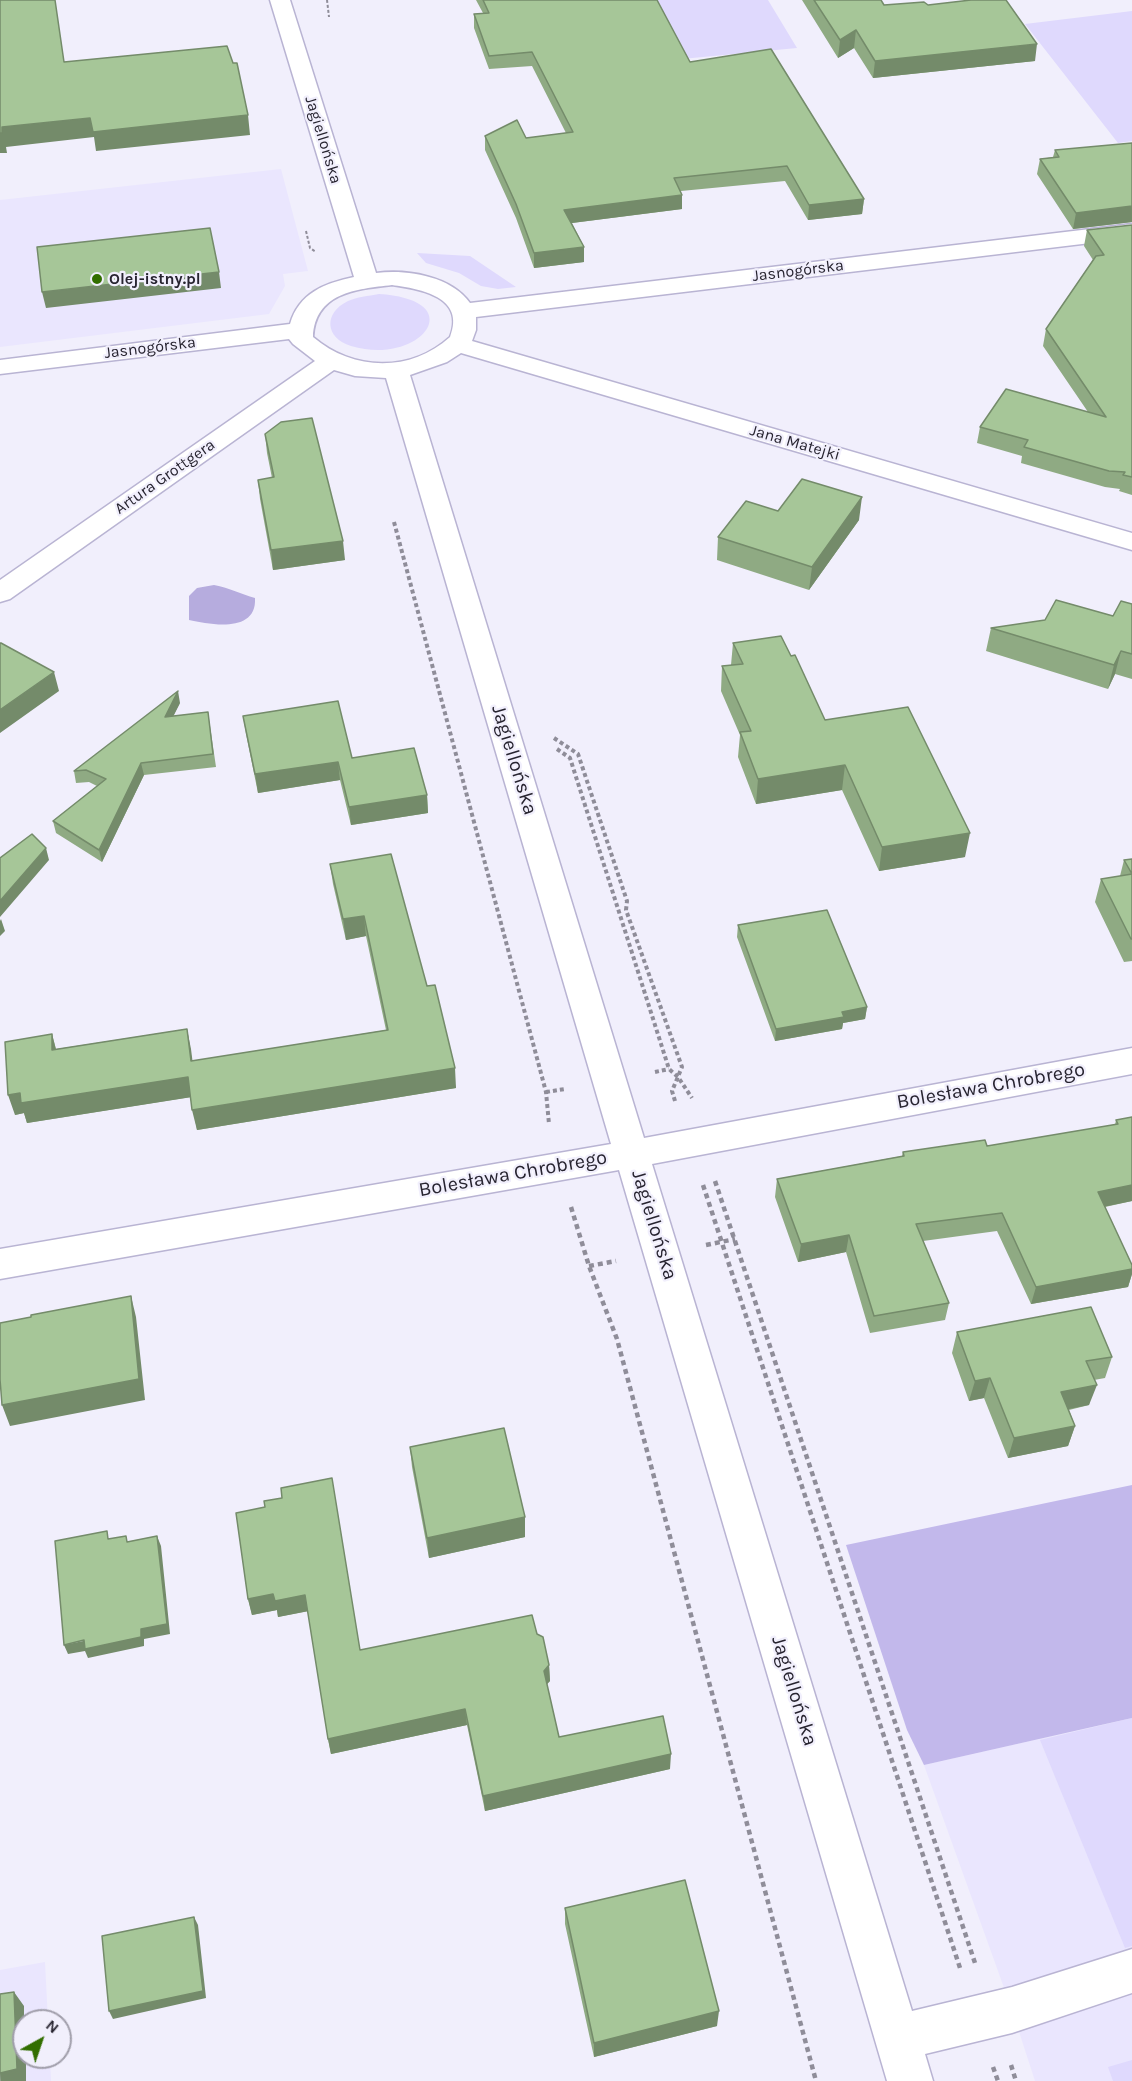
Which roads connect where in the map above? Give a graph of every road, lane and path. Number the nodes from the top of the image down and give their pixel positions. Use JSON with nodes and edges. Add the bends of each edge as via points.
{"nodes":[{"id":1,"x":280,"y":0,"type":"edge"},
{"id":2,"x":327,"y":0,"type":"edge"},
{"id":3,"x":328,"y":14,"type":"dead end"},
{"id":4,"x":1132,"y":231,"type":"edge"},
{"id":5,"x":367,"y":280,"type":"junction"},
{"id":6,"x":464,"y":311,"type":"junction"},
{"id":7,"x":300,"y":330,"type":"junction"},
{"id":8,"x":458,"y":344,"type":"junction"},
{"id":9,"x":330,"y":362,"type":"junction"},
{"id":10,"x":0,"y":367,"type":"edge"},
{"id":11,"x":396,"y":370,"type":"junction"},
{"id":12,"x":393,"y":516,"type":"dead end"},
{"id":13,"x":1132,"y":542,"type":"edge"},
{"id":14,"x":0,"y":593,"type":"edge"},
{"id":15,"x":496,"y":700,"type":"junction"},
{"id":16,"x":555,"y":748,"type":"dead end"},
{"id":17,"x":1132,"y":1061,"type":"edge"},
{"id":18,"x":678,"y":1077,"type":"junction"},
{"id":19,"x":726,"y":1135,"type":"junction"},
{"id":20,"x":689,"y":1142,"type":"junction"},
{"id":21,"x":632,"y":1152,"type":"junction"},
{"id":22,"x":560,"y":1167,"type":"junction"},
{"id":23,"x":0,"y":1264,"type":"edge"},
{"id":24,"x":1132,"y":1971,"type":"edge"},
{"id":25,"x":982,"y":2017,"type":"junction"},
{"id":26,"x":903,"y":2069,"type":"edge"},
{"id":27,"x":816,"y":2081,"type":"edge"},
{"id":28,"x":998,"y":2081,"type":"edge"},
{"id":29,"x":1016,"y":2081,"type":"edge"}],
"edges":[{"from":1,"to":5,"type":"street","name":"Jagiellońska"},
{"from":2,"to":3,"type":"path"},
{"from":4,"to":6,"type":"street","name":"Jasnogórska"},
{"from":5,"to":6,"type":"street","via":[[392,278],[426,284],[456,300]]},
{"from":5,"to":7,"type":"street","via":[[344,285],[318,298],[308,307]]},
{"from":6,"to":8,"type":"street","via":[[465,332]]},
{"from":7,"to":9,"type":"street","via":[[301,339],[310,350]]},
{"from":7,"to":10,"type":"street","name":"Jasnogórska"},
{"from":8,"to":11,"type":"street","via":[[431,362]]},
{"from":8,"to":13,"type":"street","name":"Jana Matejki"},
{"from":9,"to":11,"type":"street","via":[[359,370]]},
{"from":9,"to":14,"type":"street","name":"Artura Grottgera"},
{"from":11,"to":15,"type":"street","name":"Jagiellońska"},
{"from":12,"to":22,"type":"path","via":[[546,1092],[551,1138]]},
{"from":15,"to":18,"type":"path","via":[[578,753],[627,901],[626,910],[682,1067]]},
{"from":15,"to":21,"type":"street","name":"Jagiellońska"},
{"from":16,"to":18,"type":"path","via":[[570,758],[669,1069]]},
{"from":17,"to":19,"type":"street","name":"Bolesława Chrobrego"},
{"from":18,"to":19,"type":"path","via":[[695,1102],[711,1100]]},
{"from":18,"to":20,"type":"path","via":[[672,1091]]},
{"from":19,"to":20,"type":"street","name":"Bolesława Chrobrego"},
{"from":19,"to":25,"type":"path","via":[[736,1159],[710,1164],[976,1967]]},
{"from":20,"to":21,"type":"street","name":"Bolesława Chrobrego"},
{"from":20,"to":25,"type":"path","via":[[962,1973]]},
{"from":21,"to":22,"type":"street","name":"Bolesława Chrobrego"},
{"from":21,"to":26,"type":"street","name":"Jagiellońska"},
{"from":22,"to":23,"type":"street","name":"Bolesława Chrobrego"},
{"from":22,"to":27,"type":"path","via":[[589,1266],[617,1339]]},
{"from":24,"to":25,"type":"street"},
{"from":25,"to":26,"type":"street"},
{"from":25,"to":28,"type":"path","via":[[985,2042]]},
{"from":25,"to":29,"type":"path","via":[[1010,2062]]}]}
